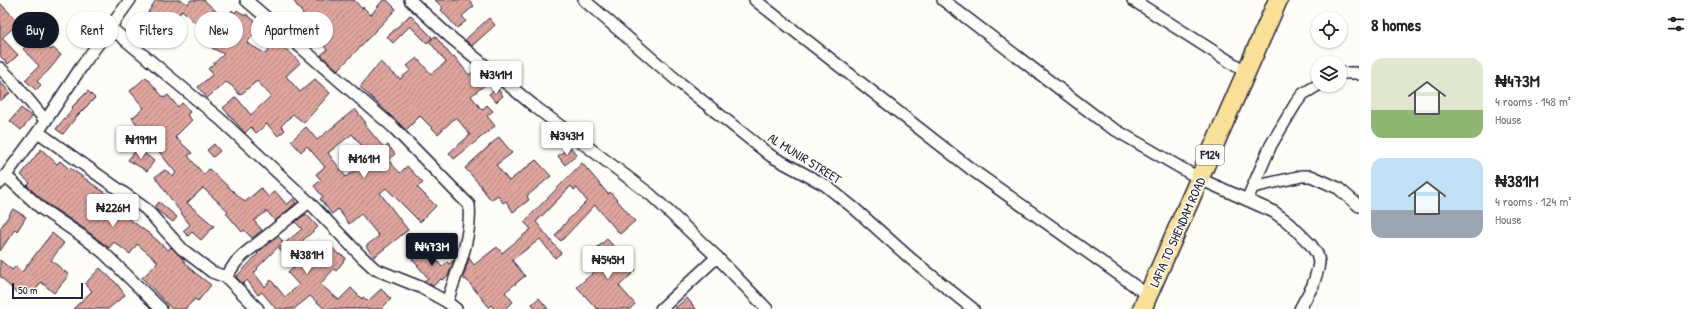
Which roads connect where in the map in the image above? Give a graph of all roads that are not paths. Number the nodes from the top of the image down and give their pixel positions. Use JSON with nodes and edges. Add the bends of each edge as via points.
{"nodes":[{"id":1,"x":130,"y":0,"type":"edge"},
{"id":2,"x":246,"y":0,"type":"edge"},
{"id":3,"x":410,"y":0,"type":"edge"},
{"id":4,"x":584,"y":0,"type":"edge"},
{"id":5,"x":755,"y":0,"type":"edge"},
{"id":6,"x":943,"y":0,"type":"edge"},
{"id":7,"x":1133,"y":0,"type":"edge"},
{"id":8,"x":1278,"y":0,"type":"edge"},
{"id":9,"x":118,"y":18,"type":"edge"},
{"id":10,"x":118,"y":34,"type":"edge"},
{"id":11,"x":95,"y":48,"type":"edge"},
{"id":12,"x":0,"y":68,"type":"edge"},
{"id":13,"x":1246,"y":72,"type":"junction"},
{"id":14,"x":1347,"y":73,"type":"edge"},
{"id":15,"x":1359,"y":74,"type":"edge"},
{"id":16,"x":1311,"y":89,"type":"edge"},
{"id":17,"x":45,"y":120,"type":"junction"},
{"id":18,"x":38,"y":132,"type":"junction"},
{"id":19,"x":1200,"y":179,"type":"junction"},
{"id":20,"x":3,"y":180,"type":"edge"},
{"id":21,"x":1253,"y":187,"type":"junction"},
{"id":22,"x":1247,"y":200,"type":"junction"},
{"id":23,"x":309,"y":202,"type":"junction"},
{"id":24,"x":1359,"y":206,"type":"edge"},
{"id":25,"x":717,"y":257,"type":"junction"},
{"id":26,"x":226,"y":277,"type":"junction"},
{"id":27,"x":1145,"y":302,"type":"edge"},
{"id":28,"x":452,"y":306,"type":"edge"},
{"id":29,"x":161,"y":309,"type":"edge"},
{"id":30,"x":258,"y":309,"type":"edge"},
{"id":31,"x":661,"y":309,"type":"edge"},
{"id":32,"x":767,"y":309,"type":"edge"},
{"id":33,"x":973,"y":309,"type":"edge"},
{"id":34,"x":1300,"y":309,"type":"edge"}],
"edges":[{"from":1,"to":9,"type":"street"},
{"from":2,"to":28,"type":"street","via":[[393,128],[470,205],[471,220]]},
{"from":3,"to":25,"type":"street","via":[[449,36],[534,106],[651,195]]},
{"from":4,"to":33,"type":"street","name":"AL MUNIR STREET","via":[[680,83],[771,156],[825,185]]},
{"from":5,"to":27,"type":"street"},
{"from":6,"to":19,"type":"street","via":[[1107,125]]},
{"from":7,"to":13,"type":"street"},
{"from":8,"to":13,"type":"main road","name":"LAFIA TO SHENDAM ROAD","number":"F124"},
{"from":10,"to":23,"type":"street","via":[[220,119]]},
{"from":11,"to":17,"type":"street"},
{"from":12,"to":17,"type":"street"},
{"from":13,"to":19,"type":"main road","name":"LAFIA TO SHENDAM ROAD","number":"F124"},
{"from":14,"to":15,"type":"street"},
{"from":16,"to":21,"type":"street","via":[[1296,103],[1271,145]]},
{"from":17,"to":18,"type":"street"},
{"from":18,"to":20,"type":"street"},
{"from":18,"to":26,"type":"street","via":[[146,209],[182,249],[212,272]]},
{"from":19,"to":22,"type":"street"},
{"from":19,"to":27,"type":"main road","name":"LAFIA TO SHENDAM ROAD","number":"F124"},
{"from":20,"to":29,"type":"street","via":[[104,253]]},
{"from":21,"to":22,"type":"street"},
{"from":21,"to":24,"type":"street","via":[[1311,176],[1338,188]]},
{"from":22,"to":34,"type":"street","via":[[1274,212],[1289,223],[1317,254],[1318,269]]},
{"from":23,"to":26,"type":"street","via":[[243,254]]},
{"from":23,"to":28,"type":"street","via":[[375,269],[420,286]]},
{"from":25,"to":31,"type":"street"},
{"from":25,"to":32,"type":"street"},
{"from":26,"to":30,"type":"street"}]}
